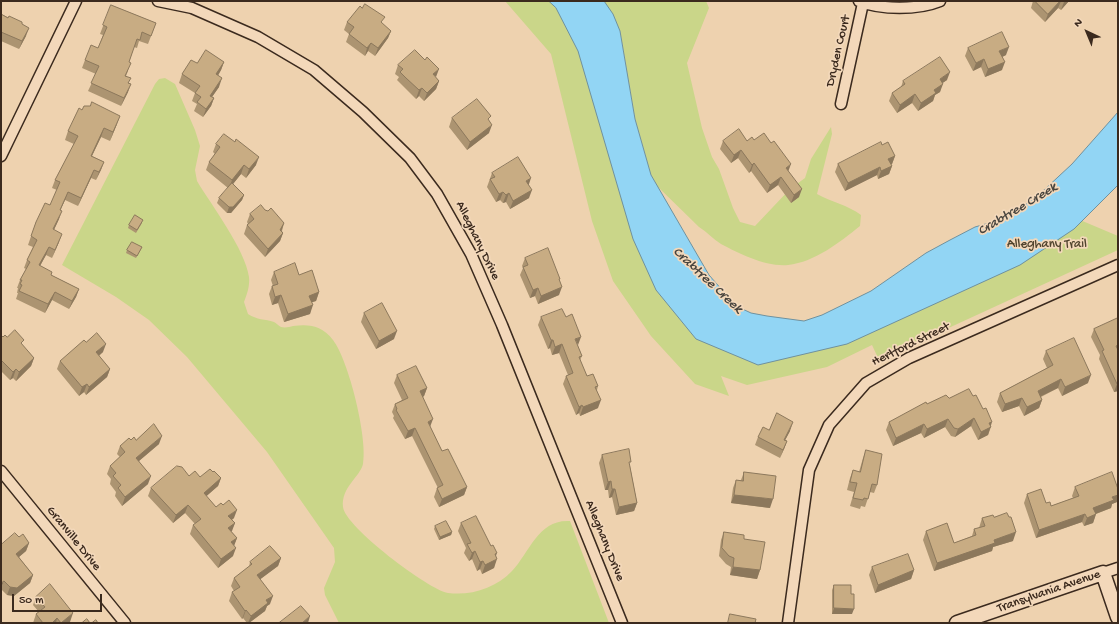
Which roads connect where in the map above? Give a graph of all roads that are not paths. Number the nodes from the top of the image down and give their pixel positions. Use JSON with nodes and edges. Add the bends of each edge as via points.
{"nodes":[{"id":1,"x":76,"y":1,"type":"edge"},
{"id":2,"x":158,"y":1,"type":"edge"},
{"id":3,"x":940,"y":1,"type":"edge"},
{"id":4,"x":861,"y":2,"type":"edge"},
{"id":5,"x":841,"y":104,"type":"dead end"},
{"id":6,"x":1,"y":156,"type":"edge"},
{"id":7,"x":1118,"y":265,"type":"edge"},
{"id":8,"x":1,"y":471,"type":"edge"},
{"id":9,"x":1118,"y":568,"type":"edge"},
{"id":10,"x":1103,"y":573,"type":"junction"},
{"id":11,"x":1118,"y":617,"type":"edge"},
{"id":12,"x":125,"y":623,"type":"edge"},
{"id":13,"x":622,"y":623,"type":"edge"},
{"id":14,"x":788,"y":623,"type":"edge"},
{"id":15,"x":957,"y":623,"type":"edge"}],
"edges":[{"from":1,"to":6,"type":"street"},
{"from":2,"to":13,"type":"street","name":"Alleghany Drive","via":[[192,8],[251,33],[314,70],[363,112],[410,158],[437,194],[471,254],[502,325]]},
{"from":3,"to":4,"type":"street","via":[[931,5],[901,8]]},
{"from":4,"to":5,"type":"street","name":"Dryden Court"},
{"from":7,"to":14,"type":"street","name":"Hertford Street","via":[[909,358],[866,383],[829,425],[809,470]]},
{"from":8,"to":12,"type":"street","name":"Granville Drive"},
{"from":9,"to":10,"type":"street","name":"Transylvania Avenue"},
{"from":10,"to":11,"type":"street"},
{"from":10,"to":15,"type":"street","name":"Transylvania Avenue"}]}
